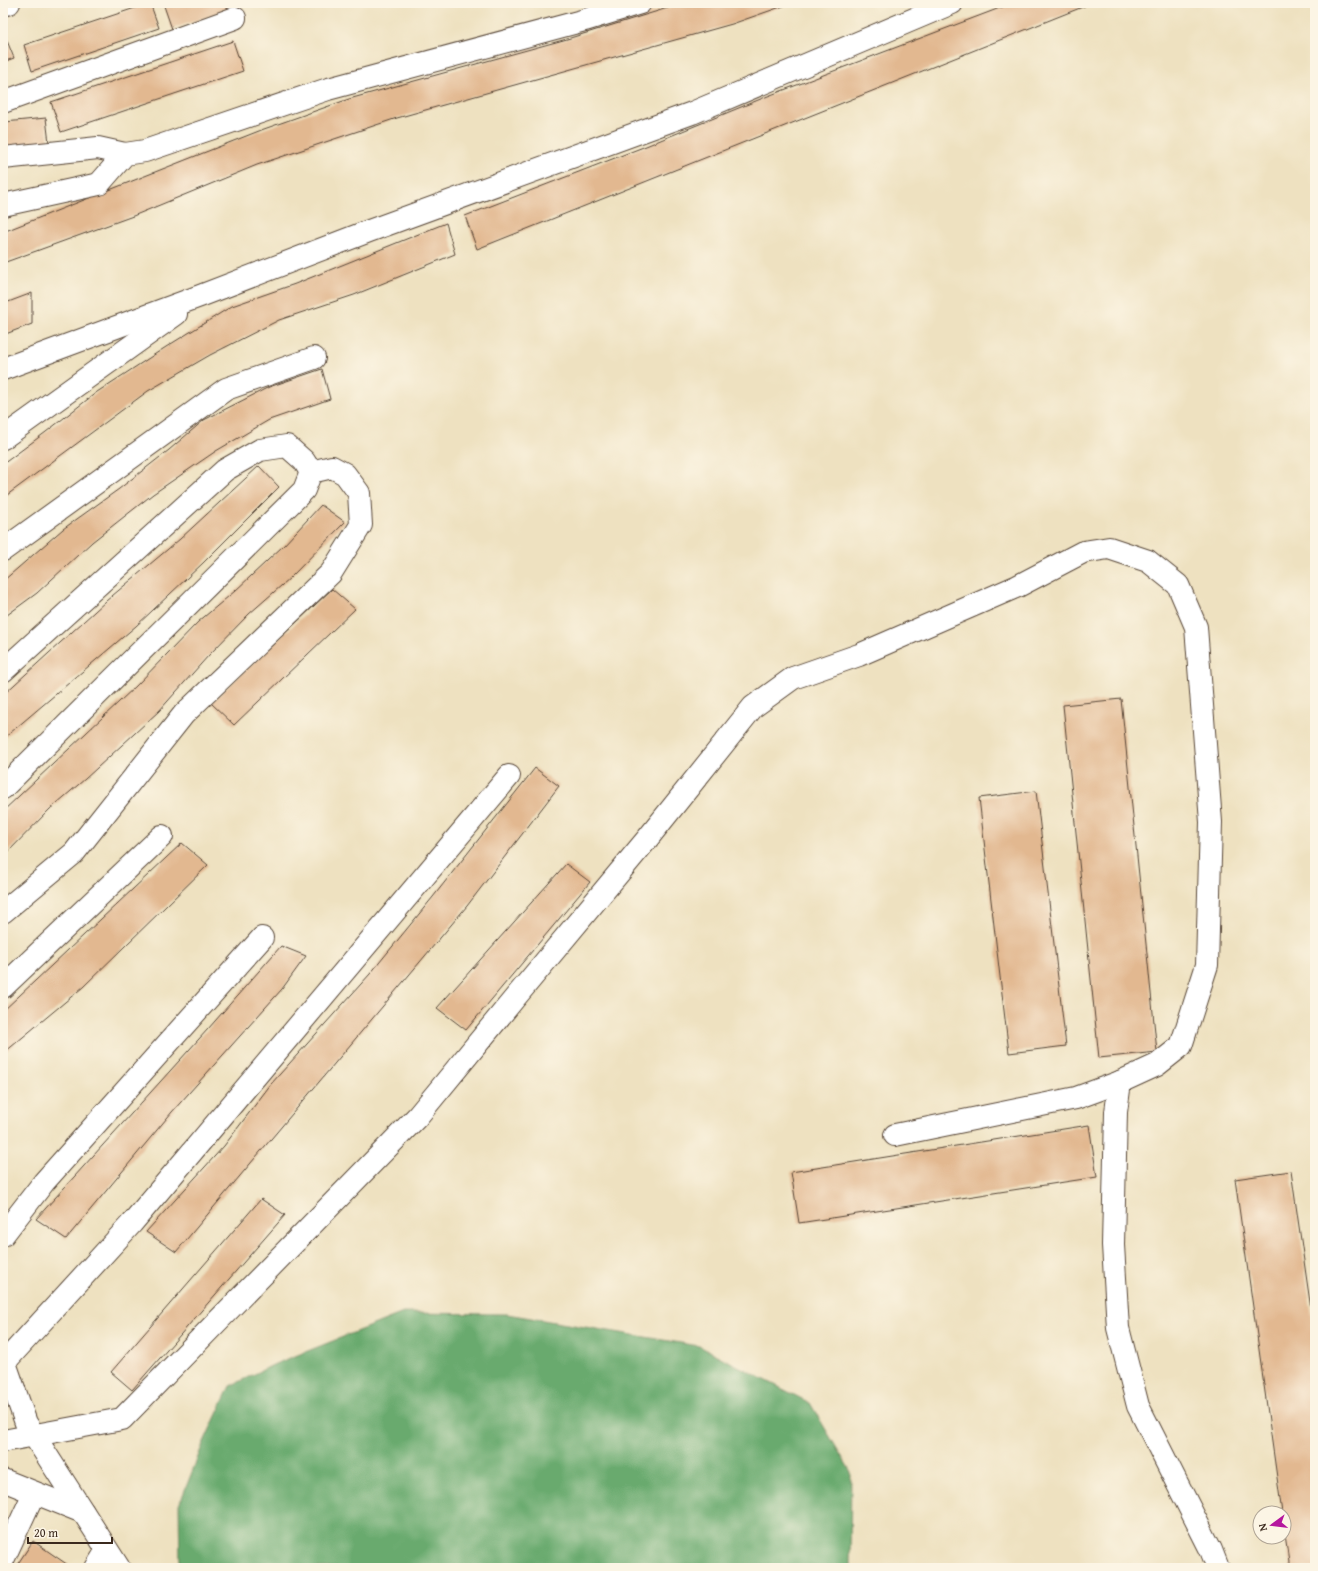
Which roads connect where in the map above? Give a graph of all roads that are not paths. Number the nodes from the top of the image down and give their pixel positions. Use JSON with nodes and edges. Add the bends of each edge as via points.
{"nodes":[{"id":1,"x":9,"y":3,"type":"edge"},
{"id":2,"x":640,"y":3,"type":"edge"},
{"id":3,"x":952,"y":3,"type":"edge"},
{"id":4,"x":3,"y":5,"type":"edge"},
{"id":5,"x":235,"y":18,"type":"dead end"},
{"id":6,"x":3,"y":102,"type":"edge"},
{"id":7,"x":125,"y":154,"type":"junction"},
{"id":8,"x":3,"y":158,"type":"edge"},
{"id":9,"x":3,"y":205,"type":"edge"},
{"id":10,"x":200,"y":296,"type":"junction"},
{"id":11,"x":314,"y":358,"type":"dead end"},
{"id":12,"x":3,"y":370,"type":"edge"},
{"id":13,"x":3,"y":438,"type":"edge"},
{"id":14,"x":311,"y":472,"type":"junction"},
{"id":15,"x":3,"y":550,"type":"edge"},
{"id":16,"x":3,"y":671,"type":"edge"},
{"id":17,"x":509,"y":776,"type":"dead end"},
{"id":18,"x":3,"y":788,"type":"edge"},
{"id":19,"x":162,"y":836,"type":"dead end"},
{"id":20,"x":3,"y":912,"type":"edge"},
{"id":21,"x":262,"y":938,"type":"dead end"},
{"id":22,"x":3,"y":987,"type":"edge"},
{"id":23,"x":1120,"y":1082,"type":"junction"},
{"id":24,"x":896,"y":1135,"type":"dead end"},
{"id":25,"x":3,"y":1235,"type":"edge"},
{"id":26,"x":4,"y":1361,"type":"edge"},
{"id":27,"x":34,"y":1436,"type":"junction"},
{"id":28,"x":3,"y":1441,"type":"edge"},
{"id":29,"x":3,"y":1480,"type":"edge"},
{"id":30,"x":34,"y":1493,"type":"junction"},
{"id":31,"x":84,"y":1512,"type":"junction"},
{"id":32,"x":108,"y":1550,"type":"junction"},
{"id":33,"x":3,"y":1560,"type":"edge"},
{"id":34,"x":96,"y":1568,"type":"edge"},
{"id":35,"x":120,"y":1568,"type":"edge"},
{"id":36,"x":1218,"y":1568,"type":"edge"}],
"edges":[{"from":1,"to":4,"type":"street"},
{"from":2,"to":7,"type":"street","via":[[328,89],[144,151]]},
{"from":3,"to":10,"type":"street","via":[[692,112]]},
{"from":5,"to":6,"type":"street"},
{"from":7,"to":8,"type":"street","via":[[98,148]]},
{"from":7,"to":9,"type":"street","via":[[99,184]]},
{"from":10,"to":12,"type":"street"},
{"from":10,"to":13,"type":"street"},
{"from":11,"to":15,"type":"street","via":[[226,389]]},
{"from":14,"to":16,"type":"street","via":[[304,461],[287,446],[260,450],[225,470]]},
{"from":14,"to":18,"type":"street","via":[[304,490]]},
{"from":14,"to":20,"type":"street","via":[[332,467],[346,474],[359,493],[361,525],[331,572],[184,714],[74,853]]},
{"from":17,"to":26,"type":"street","via":[[132,1224]]},
{"from":19,"to":22,"type":"street"},
{"from":21,"to":25,"type":"street","via":[[44,1182]]},
{"from":23,"to":24,"type":"street","via":[[1076,1098]]},
{"from":23,"to":27,"type":"street","via":[[1157,1065],[1180,1046],[1207,965],[1212,822],[1196,627],[1178,585],[1148,561],[1109,548],[1083,552],[1018,586],[859,654],[793,678],[753,707],[417,1117],[122,1419]]},
{"from":23,"to":36,"type":"street","via":[[1116,1112],[1113,1245],[1118,1328],[1138,1406]]},
{"from":26,"to":27,"type":"street","via":[[26,1423]]},
{"from":27,"to":28,"type":"street"},
{"from":27,"to":31,"type":"street"},
{"from":29,"to":30,"type":"street"},
{"from":30,"to":31,"type":"street"},
{"from":30,"to":33,"type":"street"},
{"from":31,"to":32,"type":"street"},
{"from":32,"to":34,"type":"street"},
{"from":32,"to":35,"type":"street"}]}
